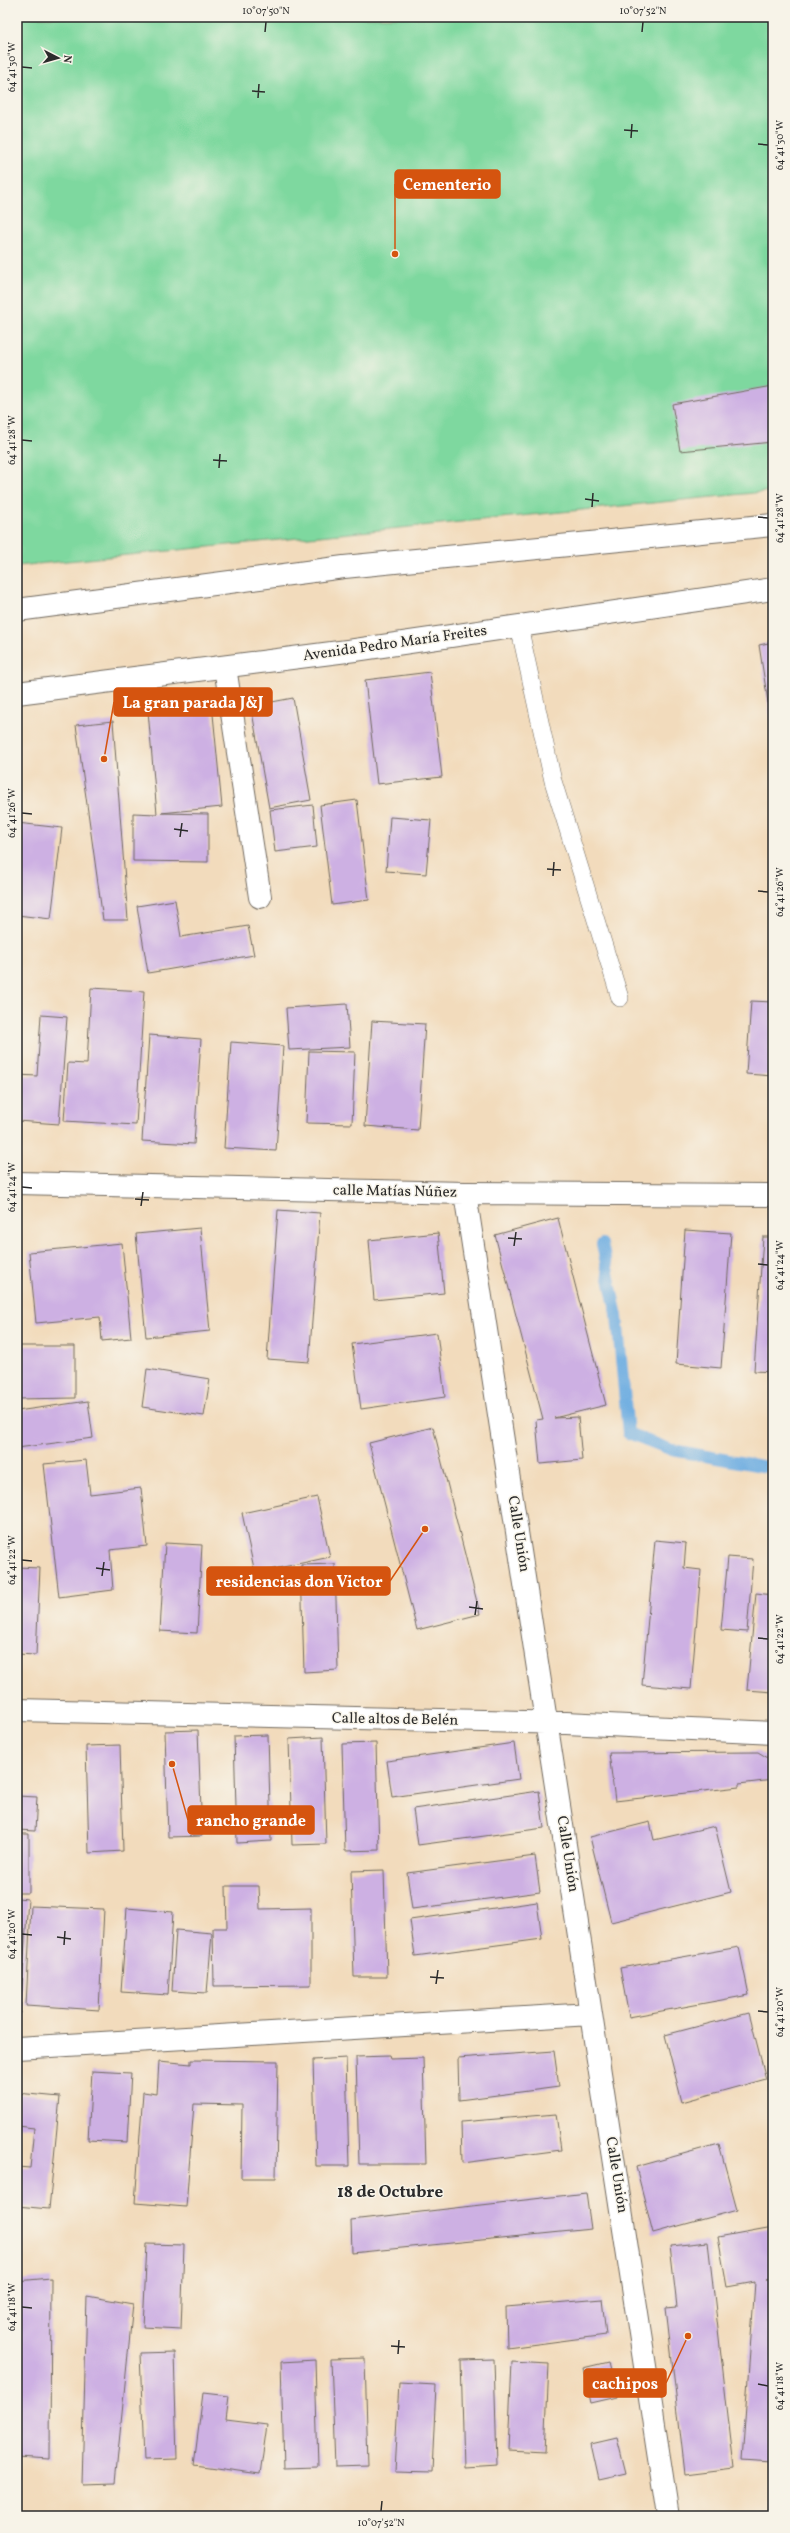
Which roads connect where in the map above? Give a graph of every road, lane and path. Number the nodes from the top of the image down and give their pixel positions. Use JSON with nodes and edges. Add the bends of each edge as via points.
{"nodes":[{"id":1,"x":773,"y":525,"type":"edge"},
{"id":2,"x":773,"y":589,"type":"edge"},
{"id":3,"x":17,"y":610,"type":"edge"},
{"id":4,"x":519,"y":626,"type":"junction"},
{"id":5,"x":225,"y":667,"type":"junction"},
{"id":6,"x":17,"y":693,"type":"edge"},
{"id":7,"x":260,"y":897,"type":"dead end"},
{"id":8,"x":620,"y":998,"type":"dead end"},
{"id":9,"x":17,"y":1183,"type":"edge"},
{"id":10,"x":465,"y":1193,"type":"junction"},
{"id":11,"x":773,"y":1195,"type":"edge"},
{"id":12,"x":17,"y":1710,"type":"edge"},
{"id":13,"x":547,"y":1723,"type":"junction"},
{"id":14,"x":773,"y":1733,"type":"edge"},
{"id":15,"x":591,"y":2014,"type":"junction"},
{"id":16,"x":17,"y":2048,"type":"edge"},
{"id":17,"x":668,"y":2516,"type":"edge"}],
"edges":[{"from":1,"to":3,"type":"street","via":[[344,567]]},
{"from":2,"to":4,"type":"street","name":"Avenida Pedro María Freites"},
{"from":4,"to":5,"type":"street","name":"Avenida Pedro María Freites"},
{"from":4,"to":8,"type":"lane","via":[[553,782]]},
{"from":5,"to":6,"type":"street","name":"Avenida Pedro María Freites"},
{"from":5,"to":7,"type":"street"},
{"from":9,"to":10,"type":"street","name":"calle Matías Núñez"},
{"from":10,"to":11,"type":"street","name":"calle Matías Núñez"},
{"from":10,"to":13,"type":"street","name":"Calle Unión"},
{"from":12,"to":13,"type":"street","name":"Calle altos de Belén"},
{"from":13,"to":14,"type":"street","name":"Calle altos de Belén"},
{"from":13,"to":15,"type":"street","name":"Calle Unión"},
{"from":15,"to":16,"type":"street"},
{"from":15,"to":17,"type":"street","name":"Calle Unión"}]}
